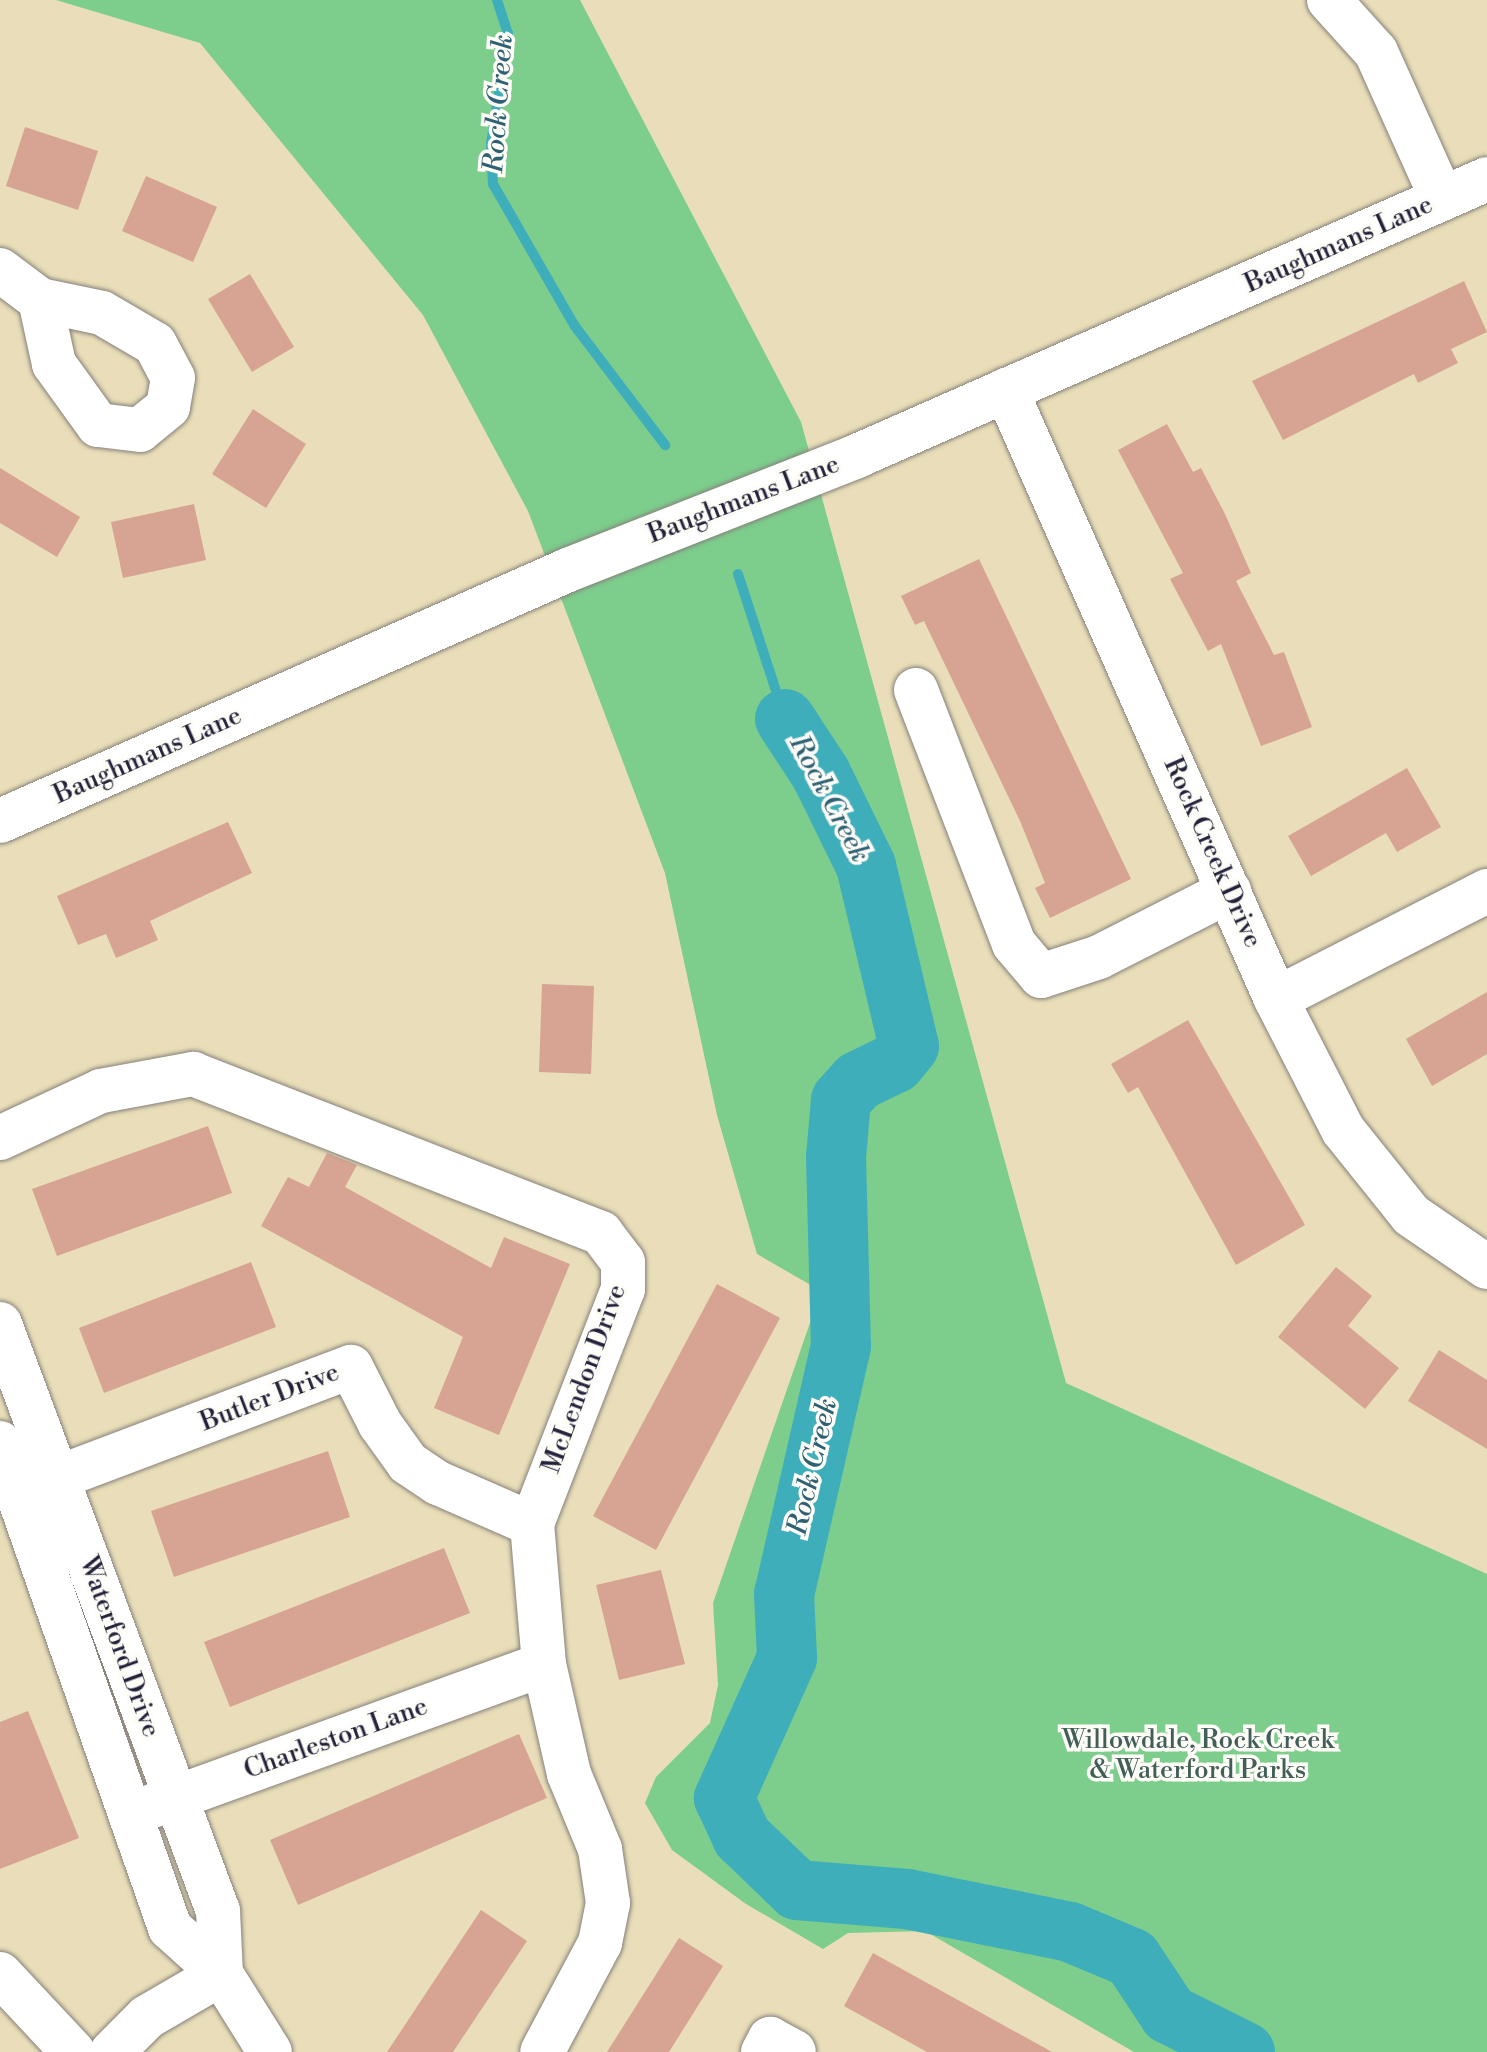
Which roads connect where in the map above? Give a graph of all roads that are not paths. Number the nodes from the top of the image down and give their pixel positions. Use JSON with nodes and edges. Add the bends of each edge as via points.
{"nodes":[{"id":1,"x":1329,"y":0,"type":"edge"},
{"id":2,"x":1487,"y":179,"type":"edge"},
{"id":3,"x":1442,"y":199,"type":"junction"},
{"id":4,"x":0,"y":270,"type":"edge"},
{"id":5,"x":40,"y":300,"type":"dead end"},
{"id":6,"x":1006,"y":390,"type":"junction"},
{"id":7,"x":916,"y":690,"type":"dead end"},
{"id":8,"x":0,"y":821,"type":"edge"},
{"id":9,"x":1229,"y":891,"type":"junction"},
{"id":10,"x":1487,"y":891,"type":"edge"},
{"id":11,"x":1276,"y":999,"type":"junction"},
{"id":12,"x":0,"y":1138,"type":"edge"},
{"id":13,"x":1487,"y":1267,"type":"edge"},
{"id":14,"x":0,"y":1324,"type":"edge"},
{"id":15,"x":0,"y":1443,"type":"edge"},
{"id":16,"x":26,"y":1490,"type":"edge"},
{"id":17,"x":532,"y":1524,"type":"junction"},
{"id":18,"x":544,"y":1664,"type":"junction"},
{"id":19,"x":172,"y":1798,"type":"junction"},
{"id":20,"x":128,"y":1815,"type":"junction"},
{"id":21,"x":0,"y":1974,"type":"edge"},
{"id":22,"x":221,"y":1974,"type":"junction"},
{"id":23,"x":73,"y":2052,"type":"edge"},
{"id":24,"x":112,"y":2052,"type":"edge"},
{"id":25,"x":270,"y":2052,"type":"edge"},
{"id":26,"x":542,"y":2052,"type":"edge"},
{"id":27,"x":763,"y":2052,"type":"edge"},
{"id":28,"x":794,"y":2052,"type":"edge"}],
"edges":[{"from":1,"to":3,"type":"street","via":[[1376,52]]},
{"from":2,"to":3,"type":"street","name":"Baughmans Lane"},
{"from":3,"to":6,"type":"street","name":"Baughmans Lane"},
{"from":4,"to":5,"type":"street"},
{"from":6,"to":8,"type":"street","name":"Baughmans Lane","via":[[857,456],[568,570]]},
{"from":6,"to":9,"type":"street","name":"Rock Creek Drive"},
{"from":7,"to":9,"type":"street","via":[[1014,944],[1041,976],[1099,957]]},
{"from":9,"to":11,"type":"street","name":"Rock Creek Drive"},
{"from":10,"to":11,"type":"street"},
{"from":11,"to":13,"type":"street","name":"Rock Creek Drive","via":[[1343,1130],[1411,1215]]},
{"from":12,"to":17,"type":"street","name":"McLendon Drive","via":[[101,1091],[193,1074],[601,1233],[623,1262],[623,1289]]},
{"from":14,"to":16,"type":"street","name":"Waterford Drive"},
{"from":15,"to":16,"type":"street","name":"Waterford Drive"},
{"from":16,"to":17,"type":"street","name":"Butler Drive","via":[[351,1367],[380,1424],[408,1463],[438,1483]]},
{"from":16,"to":19,"type":"street","name":"Waterford Drive"},
{"from":16,"to":20,"type":"street","name":"Waterford Drive"},
{"from":17,"to":18,"type":"street","name":"McLendon Drive"},
{"from":18,"to":19,"type":"street","name":"Charleston Lane"},
{"from":18,"to":26,"type":"street","name":"McLendon Drive","via":[[569,1774],[600,1849],[608,1903],[600,1943]]},
{"from":19,"to":20,"type":"street","name":"Charleston Lane"},
{"from":19,"to":22,"type":"street","name":"Waterford Drive","via":[[218,1911]]},
{"from":20,"to":22,"type":"street","name":"Waterford Drive","via":[[170,1928]]},
{"from":21,"to":23,"type":"street"},
{"from":22,"to":24,"type":"street","via":[[147,2017]]},
{"from":22,"to":25,"type":"street","name":"Waterford Drive"},
{"from":27,"to":28,"type":"street","via":[[770,2039]]}]}
